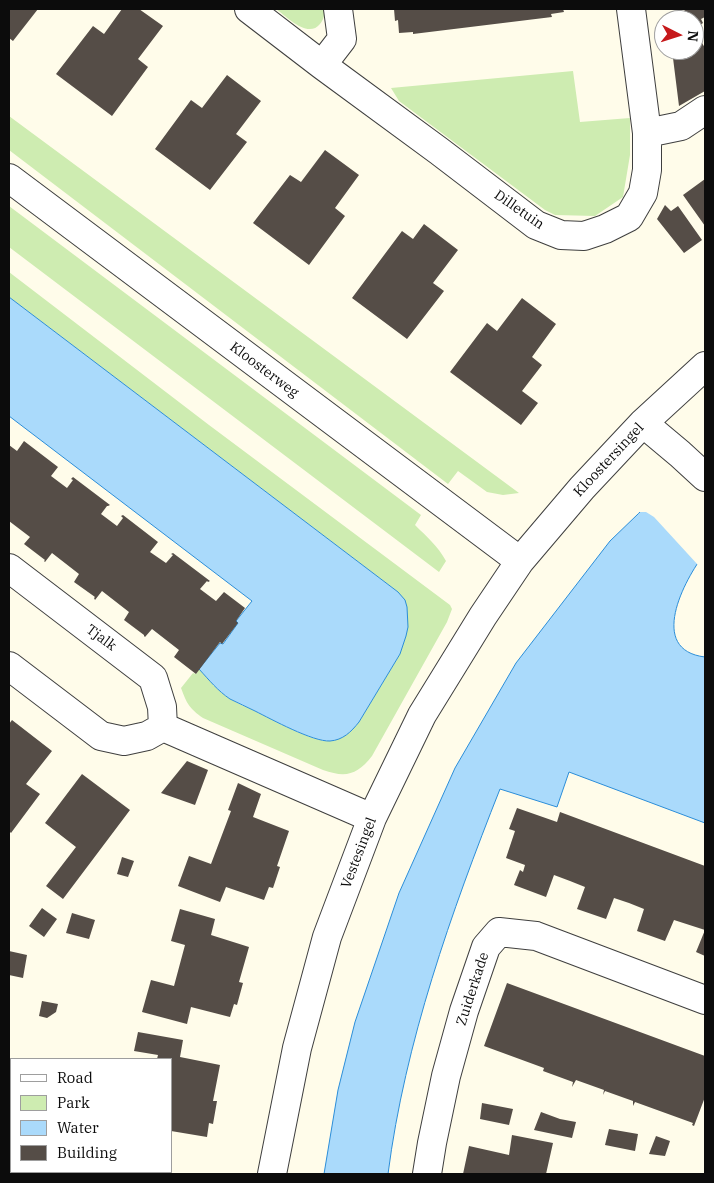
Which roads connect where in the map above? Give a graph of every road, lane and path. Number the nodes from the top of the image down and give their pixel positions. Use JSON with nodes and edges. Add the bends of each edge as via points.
{"nodes":[{"id":1,"x":248,"y":9,"type":"edge"},
{"id":2,"x":338,"y":9,"type":"edge"},
{"id":3,"x":631,"y":9,"type":"edge"},
{"id":4,"x":322,"y":64,"type":"junction"},
{"id":5,"x":705,"y":110,"type":"edge"},
{"id":6,"x":647,"y":133,"type":"junction"},
{"id":7,"x":9,"y":178,"type":"edge"},
{"id":8,"x":705,"y":366,"type":"edge"},
{"id":9,"x":643,"y":423,"type":"junction"},
{"id":10,"x":705,"y":477,"type":"edge"},
{"id":11,"x":520,"y":561,"type":"junction"},
{"id":12,"x":9,"y":568,"type":"edge"},
{"id":13,"x":9,"y":666,"type":"edge"},
{"id":14,"x":163,"y":727,"type":"junction"},
{"id":15,"x":372,"y":818,"type":"junction"},
{"id":16,"x":705,"y":1000,"type":"edge"},
{"id":17,"x":272,"y":1174,"type":"edge"},
{"id":18,"x":427,"y":1174,"type":"edge"}],
"edges":[{"from":1,"to":4,"type":"street","name":"Dilletuin"},
{"from":2,"to":4,"type":"street","via":[[342,38]]},
{"from":3,"to":6,"type":"street","name":"Dilletuin"},
{"from":4,"to":6,"type":"street","name":"Dilletuin","via":[[536,226],[562,235],[584,236],[629,217],[643,193]]},
{"from":5,"to":6,"type":"street","via":[[681,126]]},
{"from":7,"to":11,"type":"street","name":"Kloosterweg"},
{"from":8,"to":9,"type":"street","name":"Kloostersingel"},
{"from":9,"to":10,"type":"street"},
{"from":9,"to":11,"type":"street","name":"Kloostersingel"},
{"from":11,"to":15,"type":"street","name":"Vestesingel","via":[[422,715]]},
{"from":12,"to":14,"type":"street","name":"Tjalk","via":[[153,678],[162,707]]},
{"from":13,"to":14,"type":"street","via":[[101,736],[124,741],[147,736]]},
{"from":14,"to":15,"type":"street"},
{"from":15,"to":17,"type":"street","name":"Vestesingel","via":[[327,937],[297,1048]]},
{"from":16,"to":18,"type":"street","name":"Zuiderkade","via":[[536,936],[498,932],[486,947],[464,1011],[446,1076]]}]}
